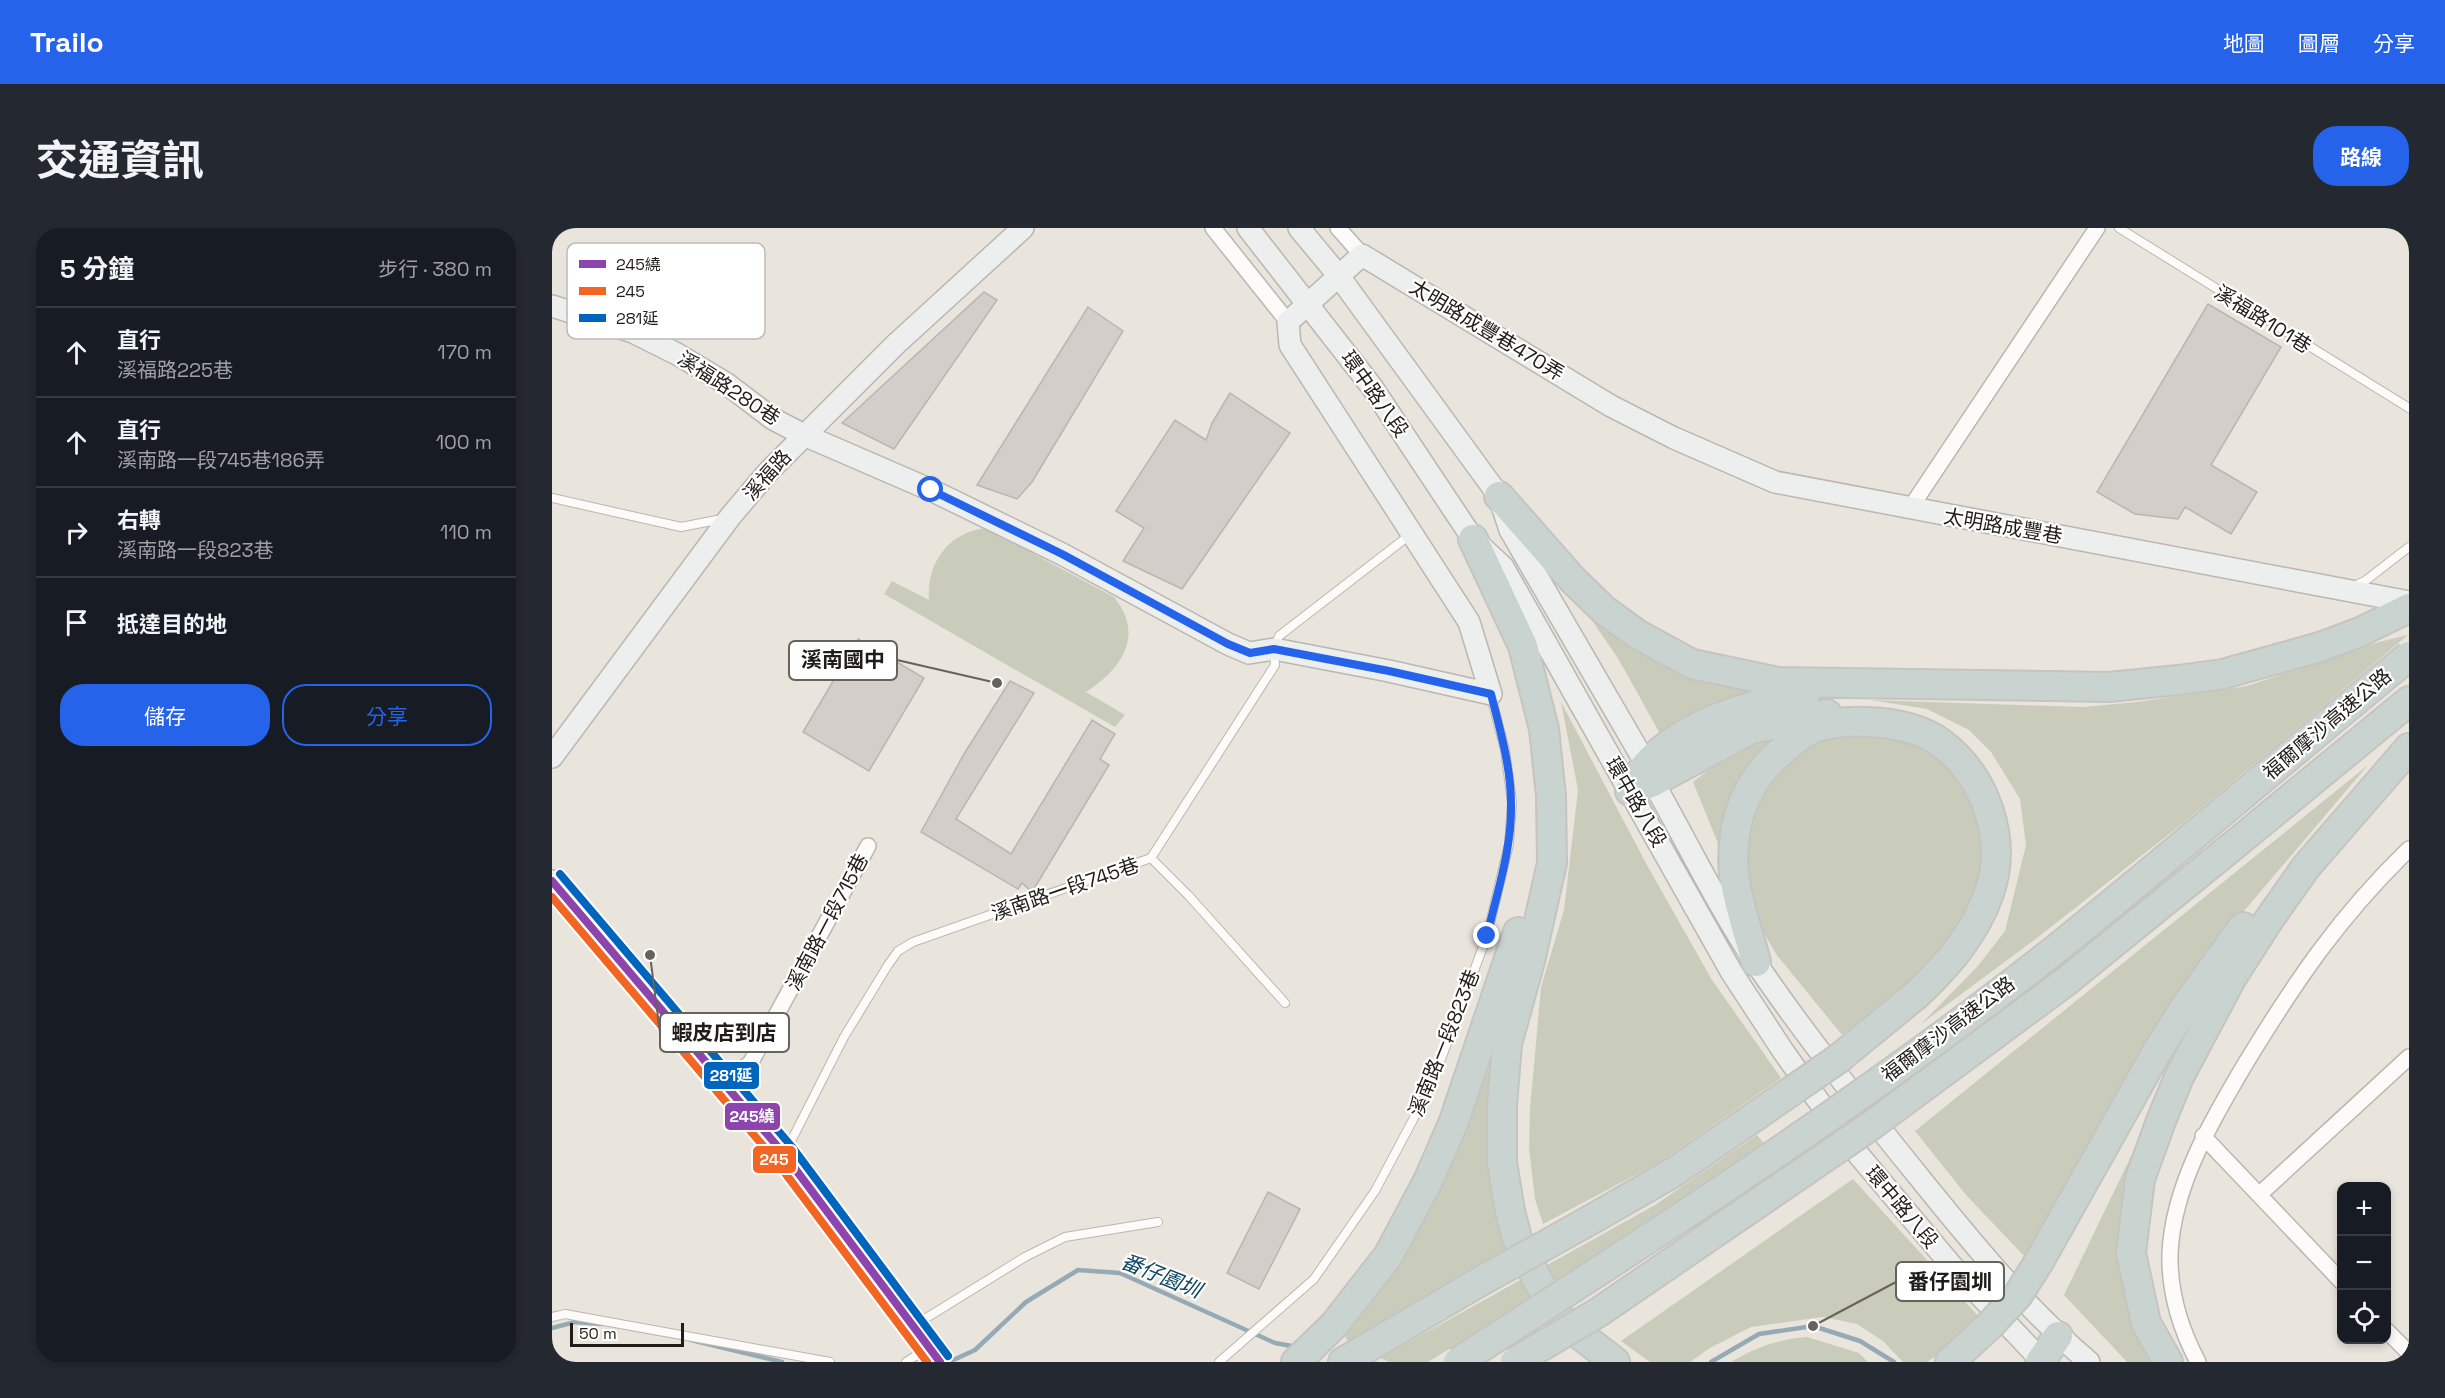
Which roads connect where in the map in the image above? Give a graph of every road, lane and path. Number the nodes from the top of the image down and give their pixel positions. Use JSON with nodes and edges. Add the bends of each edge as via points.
{"nodes":[{"id":1,"x":1023,"y":228,"type":"edge"},
{"id":2,"x":1213,"y":228,"type":"edge"},
{"id":3,"x":1248,"y":228,"type":"edge"},
{"id":4,"x":1299,"y":228,"type":"edge"},
{"id":5,"x":1338,"y":228,"type":"edge"},
{"id":6,"x":2097,"y":228,"type":"edge"},
{"id":7,"x":2119,"y":228,"type":"edge"},
{"id":8,"x":1362,"y":255,"type":"junction"},
{"id":9,"x":1338,"y":275,"type":"junction"},
{"id":10,"x":1308,"y":303,"type":"junction"},
{"id":11,"x":552,"y":306,"type":"edge"},
{"id":12,"x":567,"y":311,"type":"edge"},
{"id":13,"x":1288,"y":322,"type":"junction"},
{"id":14,"x":647,"y":339,"type":"edge"},
{"id":15,"x":1611,"y":406,"type":"joint"},
{"id":16,"x":2409,"y":408,"type":"edge"},
{"id":17,"x":804,"y":435,"type":"junction"},
{"id":18,"x":1499,"y":496,"type":"junction"},
{"id":19,"x":552,"y":498,"type":"edge"},
{"id":20,"x":1909,"y":510,"type":"junction"},
{"id":21,"x":730,"y":517,"type":"junction"},
{"id":22,"x":1413,"y":533,"type":"junction"},
{"id":23,"x":1473,"y":539,"type":"junction"},
{"id":24,"x":2409,"y":547,"type":"edge"},
{"id":25,"x":2342,"y":591,"type":"junction"},
{"id":26,"x":2409,"y":603,"type":"edge"},
{"id":27,"x":2409,"y":608,"type":"edge"},
{"id":28,"x":1274,"y":649,"type":"junction"},
{"id":29,"x":2409,"y":656,"type":"edge"},
{"id":30,"x":1864,"y":683,"type":"junction"},
{"id":31,"x":1491,"y":694,"type":"junction"},
{"id":32,"x":2409,"y":701,"type":"edge"},
{"id":33,"x":1917,"y":730,"type":"junction"},
{"id":34,"x":2409,"y":742,"type":"edge"},
{"id":35,"x":2409,"y":748,"type":"edge"},
{"id":36,"x":552,"y":757,"type":"edge"},
{"id":37,"x":1643,"y":779,"type":"junction"},
{"id":38,"x":1551,"y":796,"type":"junction"},
{"id":39,"x":868,"y":846,"type":"dead end"},
{"id":40,"x":2409,"y":849,"type":"edge"},
{"id":41,"x":1151,"y":858,"type":"junction"},
{"id":42,"x":552,"y":881,"type":"edge"},
{"id":43,"x":1756,"y":962,"type":"junction"},
{"id":44,"x":1285,"y":1003,"type":"dead end"},
{"id":45,"x":2409,"y":1058,"type":"edge"},
{"id":46,"x":725,"y":1085,"type":"junction"},
{"id":47,"x":2203,"y":1136,"type":"junction"},
{"id":48,"x":784,"y":1154,"type":"junction"},
{"id":49,"x":2260,"y":1194,"type":"junction"},
{"id":50,"x":1158,"y":1222,"type":"dead end"},
{"id":51,"x":2337,"y":1277,"type":"edge"},
{"id":52,"x":552,"y":1317,"type":"edge"},
{"id":53,"x":914,"y":1326,"type":"junction"},
{"id":54,"x":2391,"y":1335,"type":"edge"},
{"id":55,"x":2058,"y":1336,"type":"junction"},
{"id":56,"x":2409,"y":1353,"type":"edge"},
{"id":57,"x":934,"y":1354,"type":"edge"},
{"id":58,"x":1305,"y":1354,"type":"edge"},
{"id":59,"x":1346,"y":1360,"type":"edge"},
{"id":60,"x":830,"y":1362,"type":"edge"},
{"id":61,"x":906,"y":1362,"type":"edge"},
{"id":62,"x":1219,"y":1362,"type":"edge"},
{"id":63,"x":1458,"y":1362,"type":"edge"},
{"id":64,"x":1515,"y":1362,"type":"edge"},
{"id":65,"x":1615,"y":1362,"type":"edge"},
{"id":66,"x":1950,"y":1362,"type":"edge"},
{"id":67,"x":2041,"y":1362,"type":"edge"},
{"id":68,"x":2089,"y":1362,"type":"edge"},
{"id":69,"x":2168,"y":1362,"type":"edge"},
{"id":70,"x":2198,"y":1362,"type":"edge"}],
"edges":[{"from":1,"to":17,"type":"street","name":"溪福路"},
{"from":2,"to":13,"type":"street"},
{"from":3,"to":10,"type":"street","name":"環中路八段"},
{"from":4,"to":9,"type":"street","name":"環中路八段"},
{"from":5,"to":8,"type":"street"},
{"from":6,"to":20,"type":"street"},
{"from":7,"to":16,"type":"lane","name":"溪福路101巷"},
{"from":8,"to":9,"type":"street"},
{"from":8,"to":15,"type":"street","name":"太明路成豐巷470弄"},
{"from":9,"to":10,"type":"street"},
{"from":9,"to":18,"type":"street","name":"環中路八段"},
{"from":10,"to":13,"type":"street"},
{"from":10,"to":23,"type":"street","name":"環中路八段","via":[[1371,387]]},
{"from":11,"to":12,"type":"street","name":"溪福路280巷"},
{"from":13,"to":22,"type":"street","via":[[1290,345]]},
{"from":14,"to":17,"type":"street","name":"溪福路280巷","via":[[727,384],[773,419]]},
{"from":15,"to":20,"type":"street","name":"太明路成豐巷","via":[[1775,483]]},
{"from":17,"to":21,"type":"street","name":"溪福路"},
{"from":17,"to":28,"type":"street","name":"溪福路280巷","via":[[931,490],[1052,549],[1228,644],[1250,653]]},
{"from":18,"to":30,"type":"highway","via":[[1604,610],[1663,651],[1692,664],[1778,682]]},
{"from":18,"to":37,"type":"street","name":"環中路八段","via":[[1510,530]]},
{"from":19,"to":21,"type":"lane","via":[[681,527]]},
{"from":20,"to":25,"type":"street","name":"太明路成豐巷","via":[[2180,557]]},
{"from":21,"to":36,"type":"street","name":"溪福路"},
{"from":22,"to":28,"type":"lane","name":"溪南路一段745巷","via":[[1279,636]]},
{"from":22,"to":31,"type":"street","via":[[1469,622]]},
{"from":23,"to":37,"type":"street","name":"環中路八段","via":[[1503,567]]},
{"from":23,"to":38,"type":"highway","via":[[1523,646],[1544,729]]},
{"from":24,"to":25,"type":"lane","via":[[2365,581]]},
{"from":25,"to":26,"type":"street","name":"太明路成豐巷"},
{"from":27,"to":30,"type":"highway","via":[[2320,647],[2223,674],[2109,687]]},
{"from":28,"to":31,"type":"street","name":"溪福路280巷"},
{"from":28,"to":41,"type":"lane","name":"溪南路一段745巷","via":[[1275,665]]},
{"from":29,"to":63,"type":"highway","name":"福爾摩沙高速公路","bridge":true,"via":[[2055,949],[1852,1101]]},
{"from":30,"to":37,"type":"highway","via":[[1761,703],[1697,727]]},
{"from":31,"to":62,"type":"lane","name":"溪南路一段823巷","via":[[1505,750],[1512,802],[1509,844],[1487,936],[1431,1086],[1376,1191],[1314,1279]]},
{"from":32,"to":64,"type":"highway","name":"福爾摩沙高速公路","bridge":true,"via":[[2064,983],[1882,1118],[1599,1312]]},
{"from":33,"to":37,"type":"highway","via":[[1898,716],[1861,710],[1810,716],[1751,729]]},
{"from":33,"to":43,"type":"highway","via":[[1843,721],[1812,729],[1788,745],[1751,784],[1739,815],[1734,874]]},
{"from":33,"to":59,"type":"highway","bridge":true,"via":[[1940,742],[1960,761],[1989,807],[1995,846],[1994,876],[1980,915],[1953,957],[1916,995],[1838,1059],[1674,1172]]},
{"from":34,"to":66,"type":"highway","bridge":true,"via":[[2297,853],[2192,997],[2155,1055],[2018,1295]]},
{"from":35,"to":69,"type":"highway","via":[[2306,867],[2270,918],[2230,979],[2179,1077],[2161,1121],[2140,1179],[2131,1253],[2146,1323]]},
{"from":37,"to":43,"type":"street","name":"環中路八段"},
{"from":37,"to":67,"type":"street","name":"環中路八段","via":[[1732,973],[1847,1141],[1952,1266]]},
{"from":38,"to":58,"type":"highway","via":[[1512,956],[1454,1121],[1428,1180],[1388,1256],[1334,1325]]},
{"from":38,"to":65,"type":"highway","via":[[1552,863],[1507,1044],[1502,1162],[1517,1238],[1538,1281],[1561,1320]]},
{"from":39,"to":46,"type":"street","name":"溪南路一段715巷","via":[[751,1062]]},
{"from":40,"to":47,"type":"street","via":[[2365,892],[2290,990]]},
{"from":41,"to":44,"type":"lane"},
{"from":41,"to":48,"type":"lane","name":"溪南路一段745巷","via":[[913,942],[898,951],[844,1037]]},
{"from":42,"to":46,"type":"street"},
{"from":43,"to":55,"type":"street","name":"環中路八段","via":[[1850,1091],[1944,1208]]},
{"from":45,"to":49,"type":"street"},
{"from":46,"to":48,"type":"street"},
{"from":47,"to":49,"type":"street"},
{"from":47,"to":70,"type":"street","via":[[2186,1179],[2170,1250],[2173,1298]]},
{"from":48,"to":53,"type":"street"},
{"from":49,"to":51,"type":"street"},
{"from":50,"to":53,"type":"lane","via":[[1065,1238],[1016,1262]]},
{"from":52,"to":60,"type":"lane","via":[[565,1314]]},
{"from":53,"to":57,"type":"street"},
{"from":54,"to":56,"type":"street"},
{"from":55,"to":67,"type":"highway"},
{"from":55,"to":68,"type":"street","name":"環中路八段"},
{"from":57,"to":61,"type":"lane"}]}
